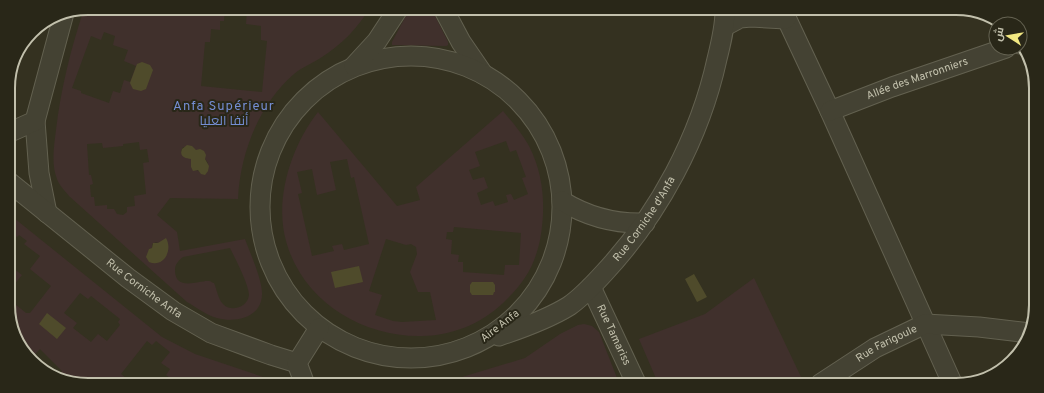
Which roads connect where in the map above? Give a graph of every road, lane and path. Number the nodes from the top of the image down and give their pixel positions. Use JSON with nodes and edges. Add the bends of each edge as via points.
{"nodes":[{"id":1,"x":395,"y":15,"type":"edge"},
{"id":2,"x":447,"y":15,"type":"edge"},
{"id":3,"x":785,"y":15,"type":"edge"},
{"id":4,"x":725,"y":19,"type":"edge"},
{"id":5,"x":62,"y":20,"type":"edge"},
{"id":6,"x":988,"y":54,"type":"edge"},
{"id":7,"x":353,"y":67,"type":"junction"},
{"id":8,"x":484,"y":75,"type":"junction"},
{"id":9,"x":830,"y":111,"type":"junction"},
{"id":10,"x":35,"y":121,"type":"junction"},
{"id":11,"x":15,"y":130,"type":"edge"},
{"id":12,"x":15,"y":187,"type":"edge"},
{"id":13,"x":562,"y":201,"type":"junction"},
{"id":14,"x":47,"y":213,"type":"junction"},
{"id":15,"x":645,"y":223,"type":"junction"},
{"id":16,"x":591,"y":287,"type":"junction"},
{"id":17,"x":925,"y":324,"type":"junction"},
{"id":18,"x":320,"y":328,"type":"junction"},
{"id":19,"x":1024,"y":332,"type":"edge"},
{"id":20,"x":481,"y":343,"type":"junction"},
{"id":21,"x":297,"y":363,"type":"junction"},
{"id":22,"x":303,"y":378,"type":"edge"},
{"id":23,"x":634,"y":378,"type":"edge"},
{"id":24,"x":829,"y":378,"type":"edge"},
{"id":25,"x":950,"y":378,"type":"edge"}],
"edges":[{"from":1,"to":7,"type":"street","via":[[377,41]]},
{"from":2,"to":8,"type":"street","via":[[461,42]]},
{"from":3,"to":4,"type":"street","name":"Rue Corniche d'Anfa"},
{"from":3,"to":9,"type":"street"},
{"from":4,"to":15,"type":"street","name":"Rue Corniche d'Anfa","via":[[714,75],[701,116],[685,154]]},
{"from":5,"to":10,"type":"street"},
{"from":6,"to":9,"type":"street","name":"Allée des Marronniers"},
{"from":7,"to":8,"type":"street","name":"Aire Anfa","via":[[384,58],[413,56],[443,59]]},
{"from":7,"to":18,"type":"street","name":"Aire Anfa","via":[[327,81],[299,106],[285,124],[274,143],[262,185],[262,230],[274,272],[299,309]]},
{"from":8,"to":13,"type":"street","name":"Aire Anfa","via":[[508,91],[536,122],[554,160],[560,180]]},
{"from":9,"to":17,"type":"street"},
{"from":10,"to":11,"type":"street"},
{"from":10,"to":14,"type":"street","via":[[39,173]]},
{"from":12,"to":14,"type":"street","name":"Rue Corniche Anfa"},
{"from":13,"to":15,"type":"street","via":[[597,218],[623,223]]},
{"from":13,"to":20,"type":"street","name":"Aire Anfa","via":[[557,244],[540,285],[528,303],[513,318]]},
{"from":14,"to":21,"type":"street","name":"Rue Corniche Anfa","via":[[173,311],[212,333]]},
{"from":15,"to":16,"type":"street","name":"Rue Corniche d'Anfa"},
{"from":16,"to":20,"type":"street","name":"Rue Corniche d'Anfa","via":[[569,305],[548,317]]},
{"from":16,"to":23,"type":"street","name":"Rue Tamariss"},
{"from":17,"to":19,"type":"street","name":"Rue Farigoule","via":[[979,326]]},
{"from":17,"to":24,"type":"street","name":"Rue Farigoule","via":[[875,348]]},
{"from":17,"to":25,"type":"street"},
{"from":18,"to":20,"type":"street","name":"Aire Anfa","via":[[356,348],[396,358],[424,358],[451,353]]},
{"from":18,"to":21,"type":"street"},
{"from":21,"to":22,"type":"street"}]}
